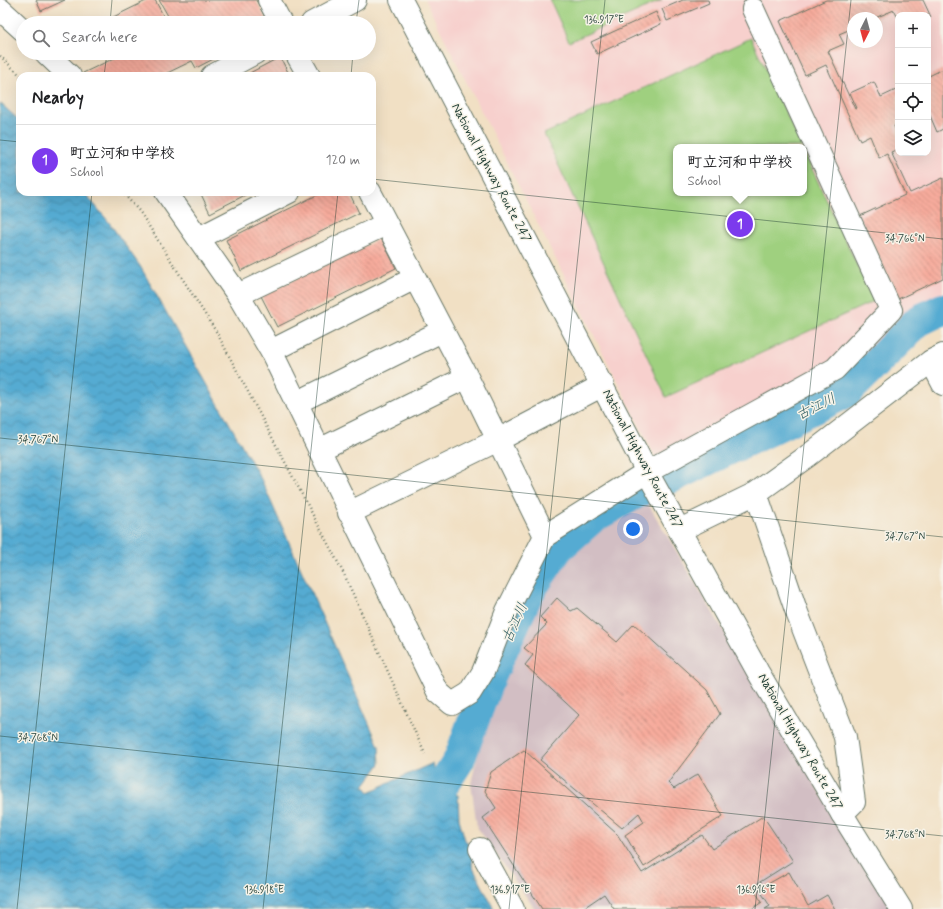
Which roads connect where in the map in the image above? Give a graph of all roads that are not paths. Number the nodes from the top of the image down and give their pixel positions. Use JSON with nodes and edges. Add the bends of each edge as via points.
{"nodes":[{"id":1,"x":269,"y":0,"type":"edge"},
{"id":2,"x":355,"y":0,"type":"edge"},
{"id":3,"x":401,"y":0,"type":"edge"},
{"id":4,"x":0,"y":9,"type":"edge"},
{"id":5,"x":753,"y":9,"type":"dead end"},
{"id":6,"x":277,"y":16,"type":"edge"},
{"id":7,"x":325,"y":16,"type":"edge"},
{"id":8,"x":16,"y":24,"type":"edge"},
{"id":9,"x":53,"y":60,"type":"edge"},
{"id":10,"x":242,"y":60,"type":"edge"},
{"id":11,"x":300,"y":60,"type":"edge"},
{"id":12,"x":66,"y":72,"type":"edge"},
{"id":13,"x":219,"y":72,"type":"edge"},
{"id":14,"x":306,"y":72,"type":"edge"},
{"id":15,"x":169,"y":196,"type":"edge"},
{"id":16,"x":281,"y":196,"type":"edge"},
{"id":17,"x":372,"y":196,"type":"edge"},
{"id":18,"x":386,"y":224,"type":"junction"},
{"id":19,"x":199,"y":238,"type":"junction"},
{"id":20,"x":415,"y":278,"type":"junction"},
{"id":21,"x":238,"y":295,"type":"junction"},
{"id":22,"x":442,"y":331,"type":"junction"},
{"id":23,"x":271,"y":351,"type":"junction"},
{"id":24,"x":937,"y":358,"type":"edge"},
{"id":25,"x":467,"y":377,"type":"junction"},
{"id":26,"x":943,"y":384,"type":"edge"},
{"id":27,"x":602,"y":385,"type":"junction"},
{"id":28,"x":296,"y":403,"type":"junction"},
{"id":29,"x":498,"y":440,"type":"junction"},
{"id":30,"x":319,"y":450,"type":"junction"},
{"id":31,"x":647,"y":472,"type":"junction"},
{"id":32,"x":756,"y":493,"type":"junction"},
{"id":33,"x":349,"y":513,"type":"junction"},
{"id":34,"x":680,"y":530,"type":"junction"},
{"id":35,"x":545,"y":536,"type":"junction"},
{"id":36,"x":842,"y":814,"type":"junction"},
{"id":37,"x":480,"y":849,"type":"dead end"},
{"id":38,"x":513,"y":909,"type":"edge"},
{"id":39,"x":901,"y":909,"type":"edge"}],
"edges":[{"from":1,"to":6,"type":"main road"},
{"from":2,"to":7,"type":"main road"},
{"from":3,"to":27,"type":"main road","name":"National Highway Route 247"},
{"from":4,"to":8,"type":"main road"},
{"from":5,"to":31,"type":"main road","via":[[891,310],[835,369]]},
{"from":9,"to":12,"type":"main road"},
{"from":10,"to":13,"type":"main road"},
{"from":11,"to":14,"type":"main road"},
{"from":15,"to":19,"type":"main road"},
{"from":16,"to":19,"type":"main road"},
{"from":17,"to":18,"type":"main road"},
{"from":18,"to":20,"type":"main road"},
{"from":18,"to":21,"type":"main road"},
{"from":19,"to":21,"type":"main road"},
{"from":20,"to":22,"type":"main road"},
{"from":20,"to":23,"type":"main road"},
{"from":21,"to":23,"type":"main road"},
{"from":22,"to":25,"type":"main road"},
{"from":22,"to":28,"type":"main road"},
{"from":23,"to":28,"type":"main road"},
{"from":24,"to":26,"type":"main road"},
{"from":24,"to":32,"type":"main road"},
{"from":25,"to":29,"type":"main road"},
{"from":25,"to":30,"type":"main road"},
{"from":27,"to":29,"type":"main road"},
{"from":27,"to":31,"type":"main road","name":"National Highway Route 247"},
{"from":28,"to":30,"type":"main road"},
{"from":29,"to":33,"type":"main road"},
{"from":29,"to":35,"type":"main road"},
{"from":30,"to":33,"type":"main road"},
{"from":31,"to":34,"type":"main road","name":"National Highway Route 247"},
{"from":31,"to":35,"type":"main road"},
{"from":32,"to":34,"type":"main road"},
{"from":32,"to":36,"type":"main road","via":[[796,610],[845,737],[854,802]]},
{"from":33,"to":35,"type":"main road","via":[[438,692],[452,704],[470,693],[482,672],[507,611]]},
{"from":34,"to":36,"type":"main road","name":"National Highway Route 247","via":[[758,672]]},
{"from":36,"to":39,"type":"main road","name":"National Highway Route 247"},
{"from":37,"to":38,"type":"main road"}]}
